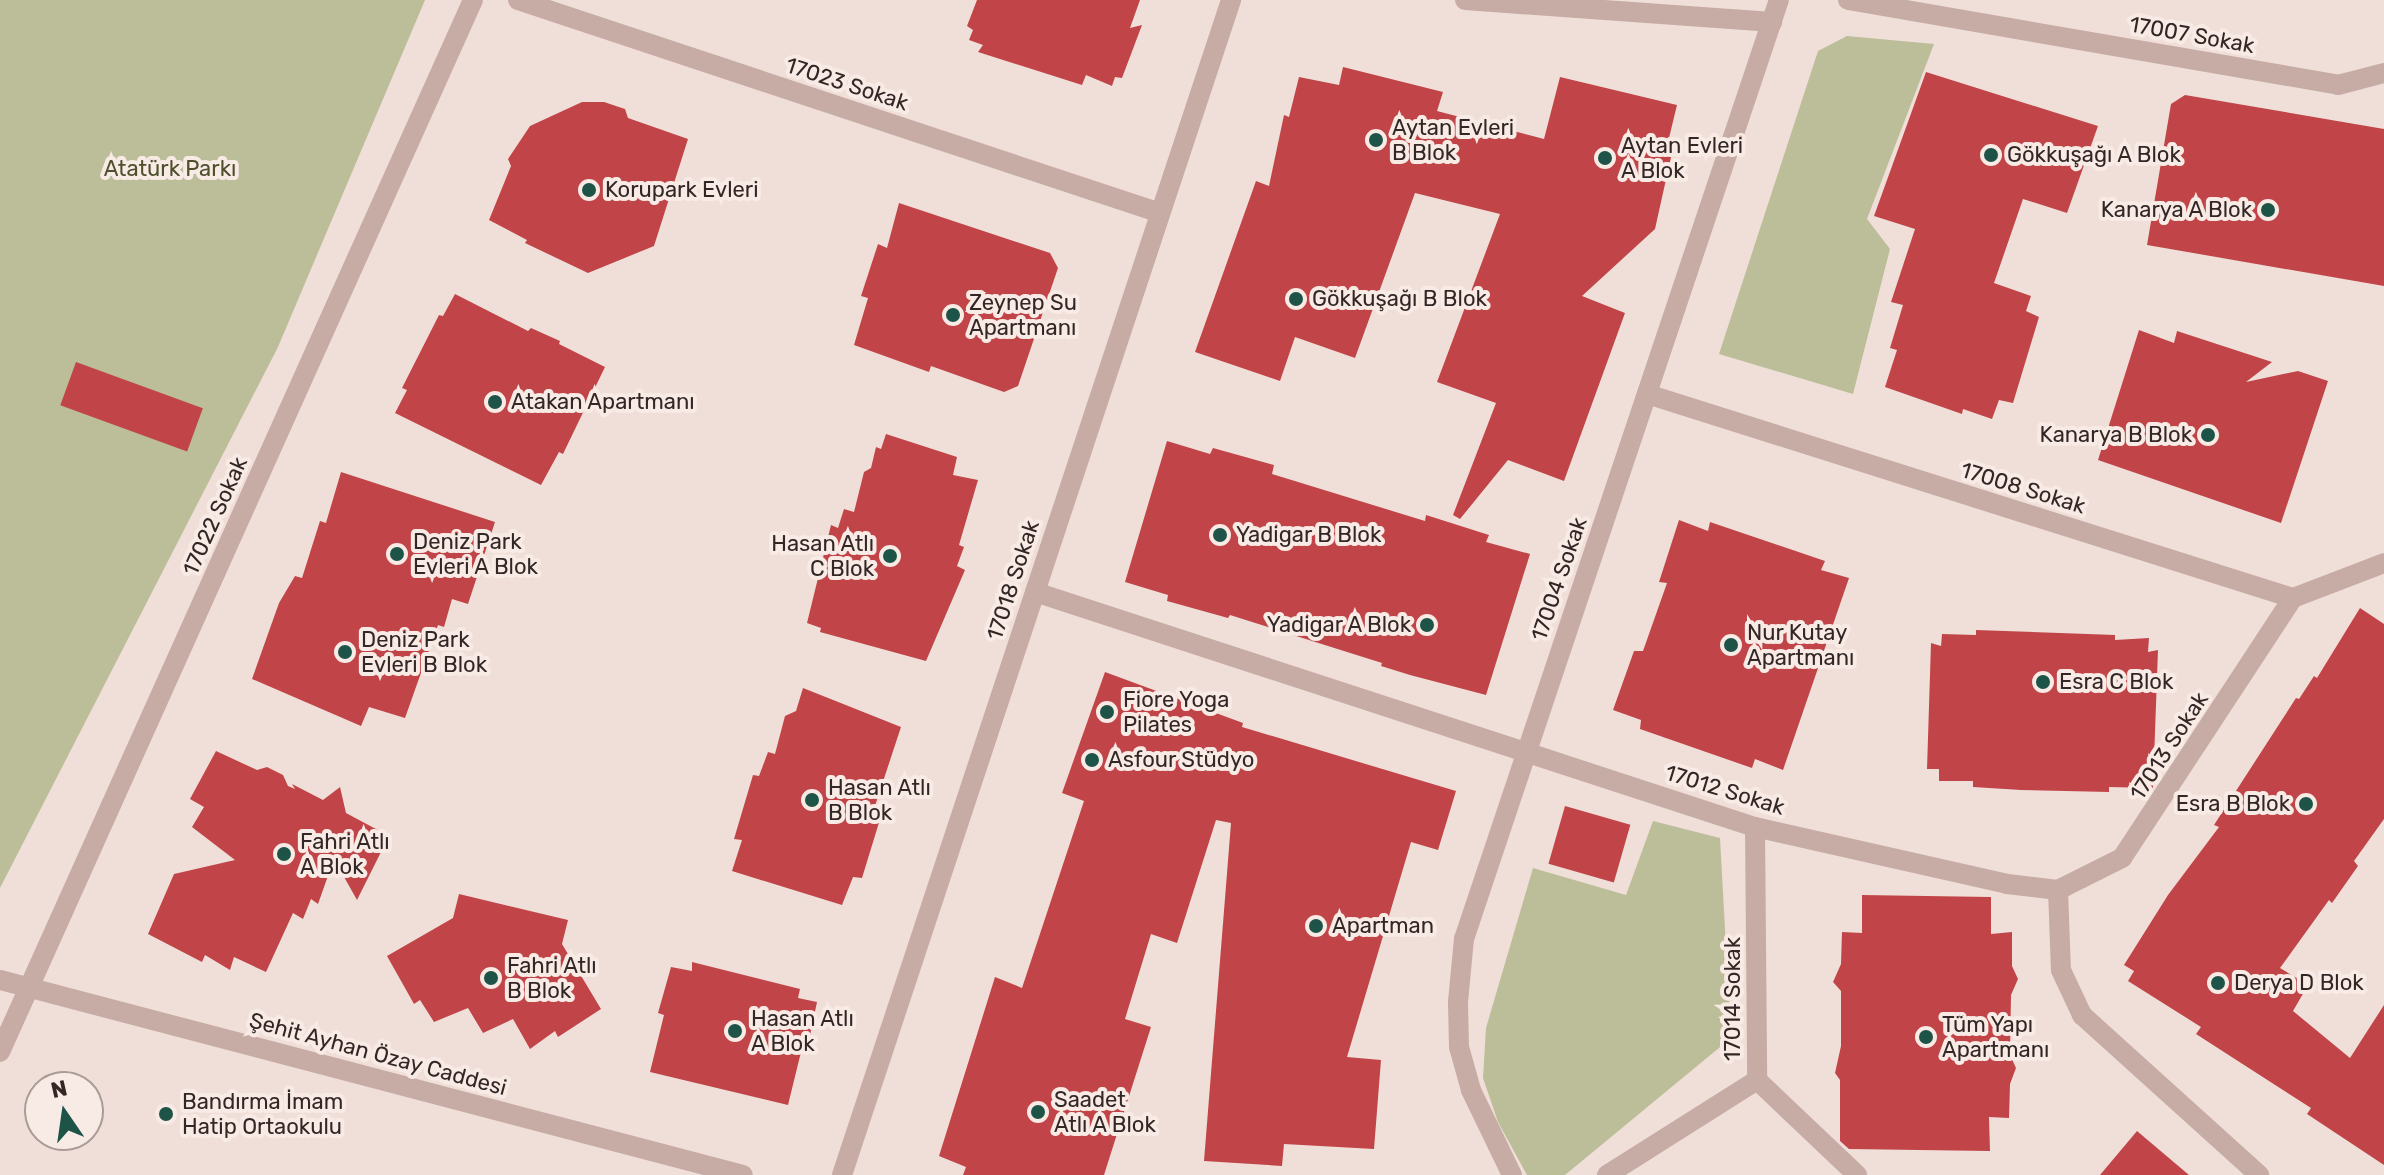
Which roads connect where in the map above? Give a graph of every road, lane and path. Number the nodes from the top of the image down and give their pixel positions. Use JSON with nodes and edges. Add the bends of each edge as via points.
{"nodes":[{"id":1,"x":473,"y":0,"type":"edge"},
{"id":2,"x":518,"y":0,"type":"edge"},
{"id":3,"x":1231,"y":0,"type":"edge"},
{"id":4,"x":1465,"y":0,"type":"edge"},
{"id":5,"x":1779,"y":0,"type":"edge"},
{"id":6,"x":1848,"y":0,"type":"edge"},
{"id":7,"x":1772,"y":22,"type":"junction"},
{"id":8,"x":2384,"y":73,"type":"edge"},
{"id":9,"x":1160,"y":213,"type":"junction"},
{"id":10,"x":1647,"y":394,"type":"junction"},
{"id":11,"x":2384,"y":563,"type":"edge"},
{"id":12,"x":1035,"y":592,"type":"junction"},
{"id":13,"x":2293,"y":598,"type":"junction"},
{"id":14,"x":1526,"y":752,"type":"junction"},
{"id":15,"x":1755,"y":827,"type":"junction"},
{"id":16,"x":2058,"y":890,"type":"junction"},
{"id":17,"x":0,"y":980,"type":"edge"},
{"id":18,"x":30,"y":987,"type":"junction"},
{"id":19,"x":0,"y":1052,"type":"edge"},
{"id":20,"x":1757,"y":1080,"type":"junction"},
{"id":21,"x":743,"y":1175,"type":"edge"},
{"id":22,"x":842,"y":1175,"type":"edge"},
{"id":23,"x":1512,"y":1175,"type":"edge"},
{"id":24,"x":1607,"y":1175,"type":"edge"},
{"id":25,"x":1857,"y":1175,"type":"edge"},
{"id":26,"x":2259,"y":1175,"type":"edge"}],
"edges":[{"from":1,"to":18,"type":"street","name":"17022 Sokak"},
{"from":2,"to":9,"type":"street","name":"17023 Sokak"},
{"from":3,"to":9,"type":"street","name":"17018 Sokak"},
{"from":4,"to":7,"type":"street"},
{"from":5,"to":7,"type":"street","name":"17004 Sokak"},
{"from":6,"to":8,"type":"street","name":"17007 Sokak","via":[[2338,85]]},
{"from":7,"to":10,"type":"street","name":"17004 Sokak"},
{"from":9,"to":12,"type":"street","name":"17018 Sokak"},
{"from":10,"to":13,"type":"street","name":"17008 Sokak"},
{"from":10,"to":14,"type":"street","name":"17004 Sokak"},
{"from":11,"to":13,"type":"street"},
{"from":12,"to":14,"type":"street","name":"17012 Sokak"},
{"from":12,"to":22,"type":"street","name":"17018 Sokak"},
{"from":13,"to":16,"type":"street","name":"17013 Sokak","via":[[2122,858]]},
{"from":14,"to":15,"type":"street","name":"17012 Sokak"},
{"from":14,"to":23,"type":"street","name":"17004 Sokak","via":[[1464,939],[1458,1002],[1459,1047],[1471,1090]]},
{"from":15,"to":16,"type":"street","name":"17012 Sokak","via":[[2007,884]]},
{"from":15,"to":20,"type":"street","name":"17014 Sokak"},
{"from":16,"to":26,"type":"street","via":[[2061,970],[2082,1015]]},
{"from":17,"to":18,"type":"street","name":"Şehit Ayhan Özay Caddesi"},
{"from":18,"to":19,"type":"street","name":"17022 Sokak"},
{"from":18,"to":21,"type":"street","name":"Şehit Ayhan Özay Caddesi"},
{"from":20,"to":24,"type":"street"},
{"from":20,"to":25,"type":"street","name":"17014 Sokak"}]}
